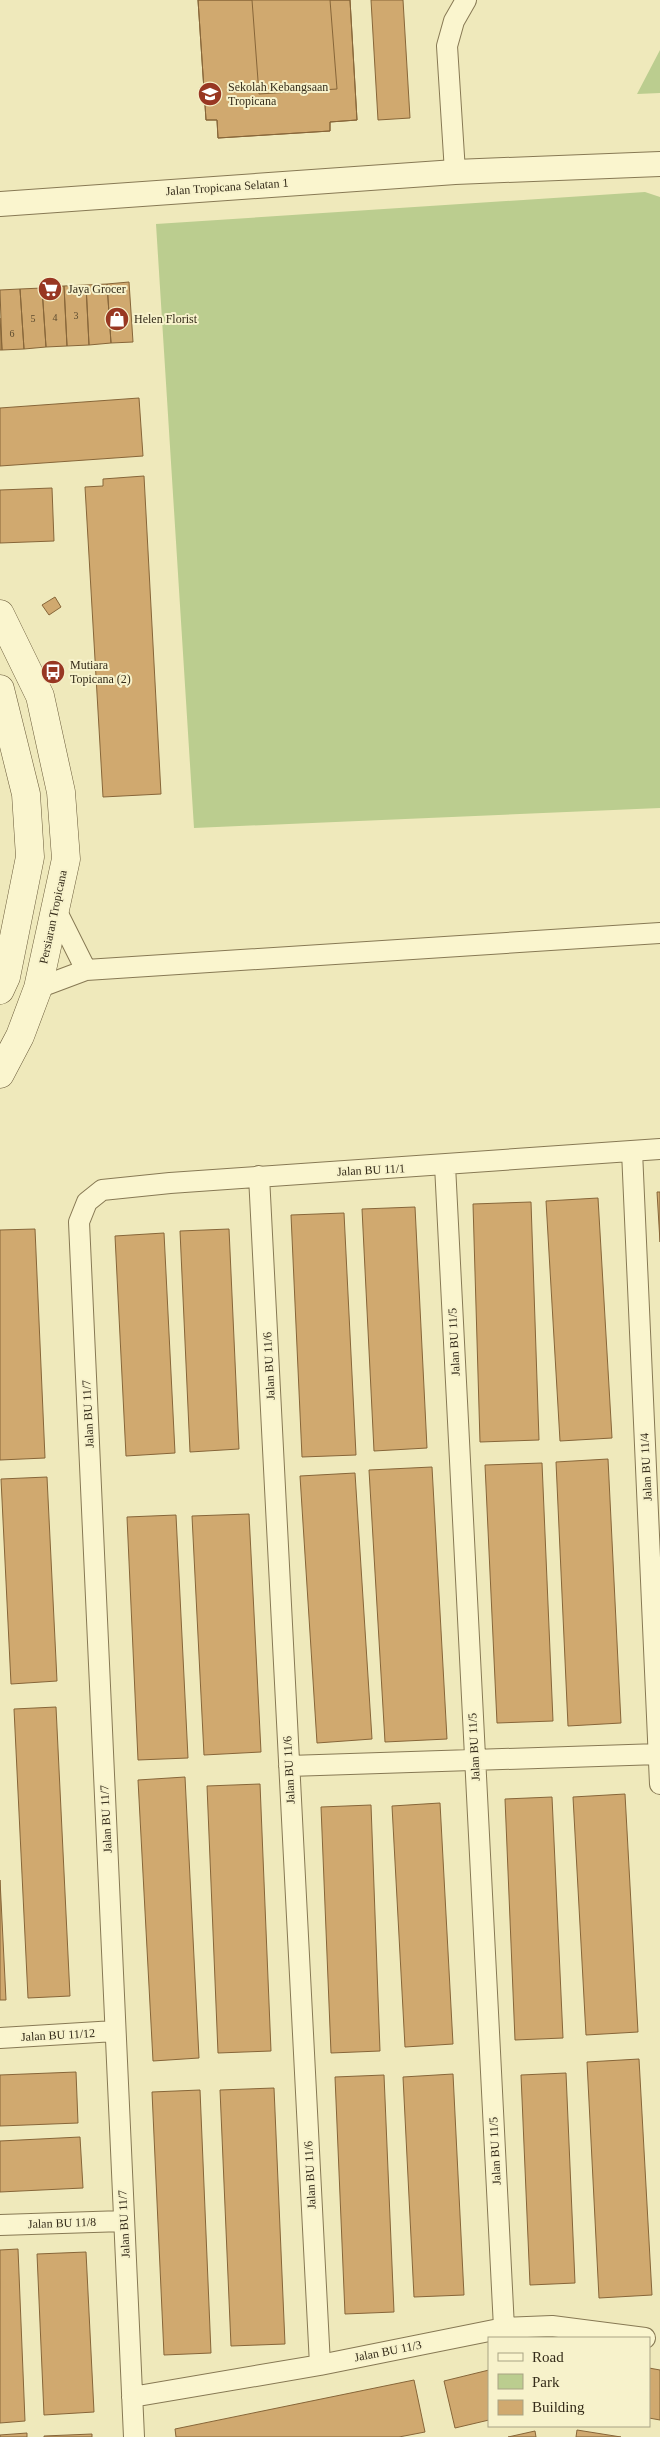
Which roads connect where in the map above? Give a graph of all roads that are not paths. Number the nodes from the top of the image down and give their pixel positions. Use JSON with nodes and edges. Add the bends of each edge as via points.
{"nodes":[{"id":1,"x":466,"y":0,"type":"edge"},
{"id":2,"x":660,"y":164,"type":"edge"},
{"id":3,"x":455,"y":172,"type":"junction"},
{"id":4,"x":0,"y":204,"type":"edge"},
{"id":5,"x":0,"y":614,"type":"edge"},
{"id":6,"x":0,"y":689,"type":"edge"},
{"id":7,"x":56,"y":910,"type":"junction"},
{"id":8,"x":660,"y":933,"type":"edge"},
{"id":9,"x":86,"y":970,"type":"junction"},
{"id":10,"x":38,"y":988,"type":"junction"},
{"id":11,"x":0,"y":990,"type":"edge"},
{"id":12,"x":0,"y":1074,"type":"edge"},
{"id":13,"x":660,"y":1149,"type":"edge"},
{"id":14,"x":632,"y":1151,"type":"junction"},
{"id":15,"x":445,"y":1166,"type":"junction"},
{"id":16,"x":259,"y":1176,"type":"junction"},
{"id":17,"x":87,"y":1202,"type":"joint"},
{"id":18,"x":659,"y":1754,"type":"edge"},
{"id":19,"x":475,"y":1760,"type":"junction"},
{"id":20,"x":289,"y":1766,"type":"junction"},
{"id":21,"x":660,"y":1784,"type":"edge"},
{"id":22,"x":115,"y":2031,"type":"junction"},
{"id":23,"x":0,"y":2038,"type":"edge"},
{"id":24,"x":124,"y":2221,"type":"junction"},
{"id":25,"x":0,"y":2225,"type":"edge"},
{"id":26,"x":504,"y":2328,"type":"junction"},
{"id":27,"x":637,"y":2337,"type":"edge"},
{"id":28,"x":320,"y":2365,"type":"junction"},
{"id":29,"x":132,"y":2397,"type":"junction"},
{"id":30,"x":134,"y":2437,"type":"edge"}],
"edges":[{"from":1,"to":3,"type":"street","via":[[454,21],[447,46]]},
{"from":2,"to":3,"type":"street","name":"Jalan Tropicana Selatan 1"},
{"from":3,"to":4,"type":"street","name":"Jalan Tropicana Selatan 1"},
{"from":5,"to":7,"type":"main road","name":"Persiaran Tropicana","via":[[40,696],[61,792],[66,859]]},
{"from":6,"to":11,"type":"main road","via":[[26,794],[30,857],[6,977]]},
{"from":7,"to":9,"type":"street"},
{"from":7,"to":10,"type":"main road","name":"Persiaran Tropicana"},
{"from":8,"to":9,"type":"street"},
{"from":9,"to":10,"type":"street"},
{"from":10,"to":12,"type":"main road","name":"Persiaran Tropicana","via":[[20,1036]]},
{"from":13,"to":14,"type":"street","name":"Jalan BU 11/1"},
{"from":14,"to":15,"type":"street","name":"Jalan BU 11/1"},
{"from":14,"to":18,"type":"street","name":"Jalan BU 11/4"},
{"from":15,"to":16,"type":"street","name":"Jalan BU 11/1"},
{"from":15,"to":19,"type":"street","name":"Jalan BU 11/5"},
{"from":16,"to":17,"type":"street","name":"Jalan BU 11/1","via":[[102,1190]]},
{"from":16,"to":20,"type":"street","name":"Jalan BU 11/6"},
{"from":17,"to":22,"type":"street","name":"Jalan BU 11/7","via":[[80,1222]]},
{"from":18,"to":19,"type":"street"},
{"from":18,"to":21,"type":"street","name":"Jalan BU 11/4"},
{"from":19,"to":20,"type":"street"},
{"from":19,"to":26,"type":"street","name":"Jalan BU 11/5"},
{"from":20,"to":28,"type":"street","name":"Jalan BU 11/6"},
{"from":22,"to":23,"type":"street","name":"Jalan BU 11/12"},
{"from":22,"to":24,"type":"street","name":"Jalan BU 11/7"},
{"from":24,"to":25,"type":"street","name":"Jalan BU 11/8"},
{"from":24,"to":29,"type":"street","name":"Jalan BU 11/7"},
{"from":26,"to":27,"type":"street","name":"Jalan BU 11/3","via":[[552,2326]]},
{"from":26,"to":28,"type":"street","name":"Jalan BU 11/3"},
{"from":28,"to":29,"type":"street","name":"Jalan BU 11/3"},
{"from":29,"to":30,"type":"street","name":"Jalan BU 11/7"}]}
